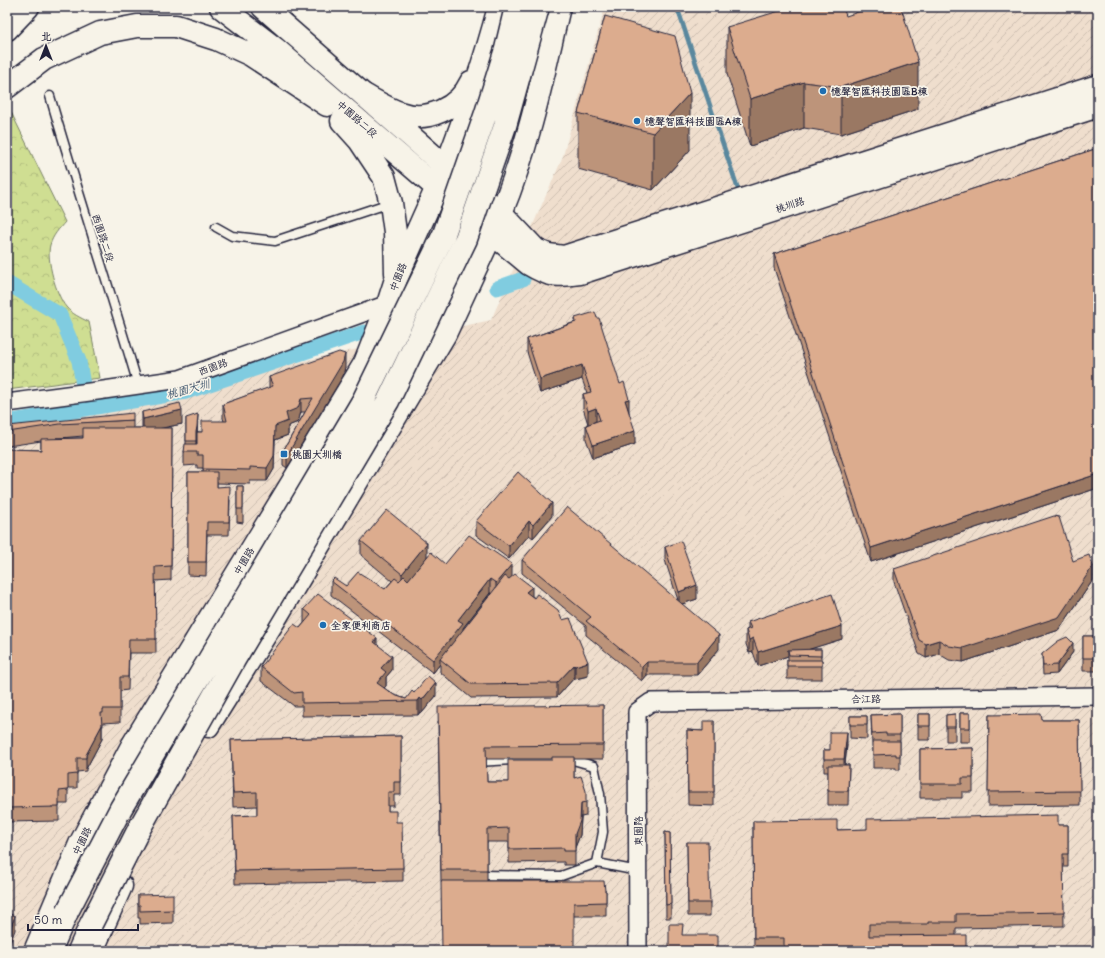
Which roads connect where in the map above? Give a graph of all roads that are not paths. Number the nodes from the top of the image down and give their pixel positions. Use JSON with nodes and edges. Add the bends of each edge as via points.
{"nodes":[{"id":1,"x":28,"y":7,"type":"edge"},
{"id":2,"x":221,"y":7,"type":"edge"},
{"id":3,"x":263,"y":7,"type":"edge"},
{"id":4,"x":499,"y":7,"type":"edge"},
{"id":5,"x":516,"y":7,"type":"edge"},
{"id":6,"x":526,"y":7,"type":"edge"},
{"id":7,"x":538,"y":7,"type":"edge"},
{"id":8,"x":559,"y":7,"type":"edge"},
{"id":9,"x":7,"y":28,"type":"edge"},
{"id":10,"x":489,"y":45,"type":"junction"},
{"id":11,"x":301,"y":70,"type":"junction"},
{"id":12,"x":1098,"y":86,"type":"edge"},
{"id":13,"x":7,"y":87,"type":"edge"},
{"id":14,"x":364,"y":95,"type":"junction"},
{"id":15,"x":50,"y":96,"type":"dead end"},
{"id":16,"x":327,"y":105,"type":"junction"},
{"id":17,"x":1098,"y":106,"type":"edge"},
{"id":18,"x":446,"y":167,"type":"junction"},
{"id":19,"x":438,"y":189,"type":"junction"},
{"id":20,"x":475,"y":191,"type":"junction"},
{"id":21,"x":391,"y":202,"type":"junction"},
{"id":22,"x":465,"y":212,"type":"junction"},
{"id":23,"x":501,"y":213,"type":"junction"},
{"id":24,"x":216,"y":227,"type":"dead end"},
{"id":25,"x":492,"y":233,"type":"junction"},
{"id":26,"x":396,"y":279,"type":"junction"},
{"id":27,"x":388,"y":304,"type":"junction"},
{"id":28,"x":138,"y":385,"type":"junction"},
{"id":29,"x":7,"y":403,"type":"edge"},
{"id":30,"x":359,"y":478,"type":"junction"},
{"id":31,"x":1098,"y":696,"type":"edge"},
{"id":32,"x":637,"y":712,"type":"joint"},
{"id":33,"x":469,"y":762,"type":"edge"},
{"id":34,"x":597,"y":863,"type":"junction"},
{"id":35,"x":638,"y":871,"type":"junction"},
{"id":36,"x":467,"y":873,"type":"edge"},
{"id":37,"x":35,"y":951,"type":"edge"},
{"id":38,"x":50,"y":951,"type":"edge"},
{"id":39,"x":79,"y":951,"type":"edge"},
{"id":40,"x":92,"y":951,"type":"edge"},
{"id":41,"x":638,"y":951,"type":"edge"}],
"edges":[{"from":1,"to":9,"type":"main road"},
{"from":2,"to":11,"type":"main road","name":"中園路二段"},
{"from":3,"to":14,"type":"main road"},
{"from":4,"to":10,"type":"main road"},
{"from":5,"to":38,"type":"main road","bridge":true,"via":[[488,106],[444,234],[364,399],[121,808],[67,912]]},
{"from":6,"to":20,"type":"main road"},
{"from":7,"to":39,"type":"main road","bridge":true,"via":[[505,126],[466,239],[388,400],[234,660],[138,829]]},
{"from":8,"to":23,"type":"main road","via":[[530,125]]},
{"from":10,"to":14,"type":"main road","via":[[469,87],[453,105],[434,114],[419,117],[400,113]]},
{"from":10,"to":18,"type":"main road","name":"中園路"},
{"from":11,"to":16,"type":"main road"},
{"from":11,"to":19,"type":"main road","name":"中園路二段"},
{"from":12,"to":23,"type":"main road","name":"桃圳路","via":[[564,257],[536,250]]},
{"from":13,"to":16,"type":"main road","via":[[44,59],[100,33],[137,26],[176,26],[216,39],[251,55]]},
{"from":14,"to":18,"type":"main road"},
{"from":15,"to":28,"type":"lane","name":"西園路二段"},
{"from":16,"to":21,"type":"main road","via":[[360,141],[384,177]]},
{"from":17,"to":25,"type":"main road","name":"桃圳路","via":[[580,273],[555,276],[542,272]]},
{"from":18,"to":19,"type":"main road","name":"中園路"},
{"from":18,"to":20,"type":"main road"},
{"from":19,"to":22,"type":"main road","name":"中園路二段"},
{"from":19,"to":26,"type":"main road","name":"中園路"},
{"from":20,"to":22,"type":"main road"},
{"from":20,"to":23,"type":"main road"},
{"from":21,"to":24,"type":"lane","via":[[275,242],[232,236]]},
{"from":21,"to":26,"type":"main road","via":[[395,232]]},
{"from":22,"to":25,"type":"main road","name":"中園路二段"},
{"from":22,"to":30,"type":"main road","via":[[412,332]]},
{"from":23,"to":25,"type":"main road"},
{"from":25,"to":30,"type":"main road","via":[[445,334]]},
{"from":26,"to":27,"type":"main road","name":"中園路"},
{"from":27,"to":28,"type":"street","name":"西園路","via":[[180,379]]},
{"from":27,"to":37,"type":"main road","name":"中園路","via":[[365,363],[132,746],[80,844]]},
{"from":28,"to":29,"type":"street","name":"西園路"},
{"from":30,"to":40,"type":"main road","via":[[191,753],[128,871]]},
{"from":31,"to":32,"type":"street","name":"合江路","via":[[651,702]]},
{"from":32,"to":35,"type":"street","name":"東園路"},
{"from":33,"to":34,"type":"lane","via":[[573,760],[594,766],[600,794],[603,832]]},
{"from":34,"to":35,"type":"lane"},
{"from":34,"to":36,"type":"lane","via":[[561,876],[488,876]]},
{"from":35,"to":41,"type":"street","name":"東園路"}]}
